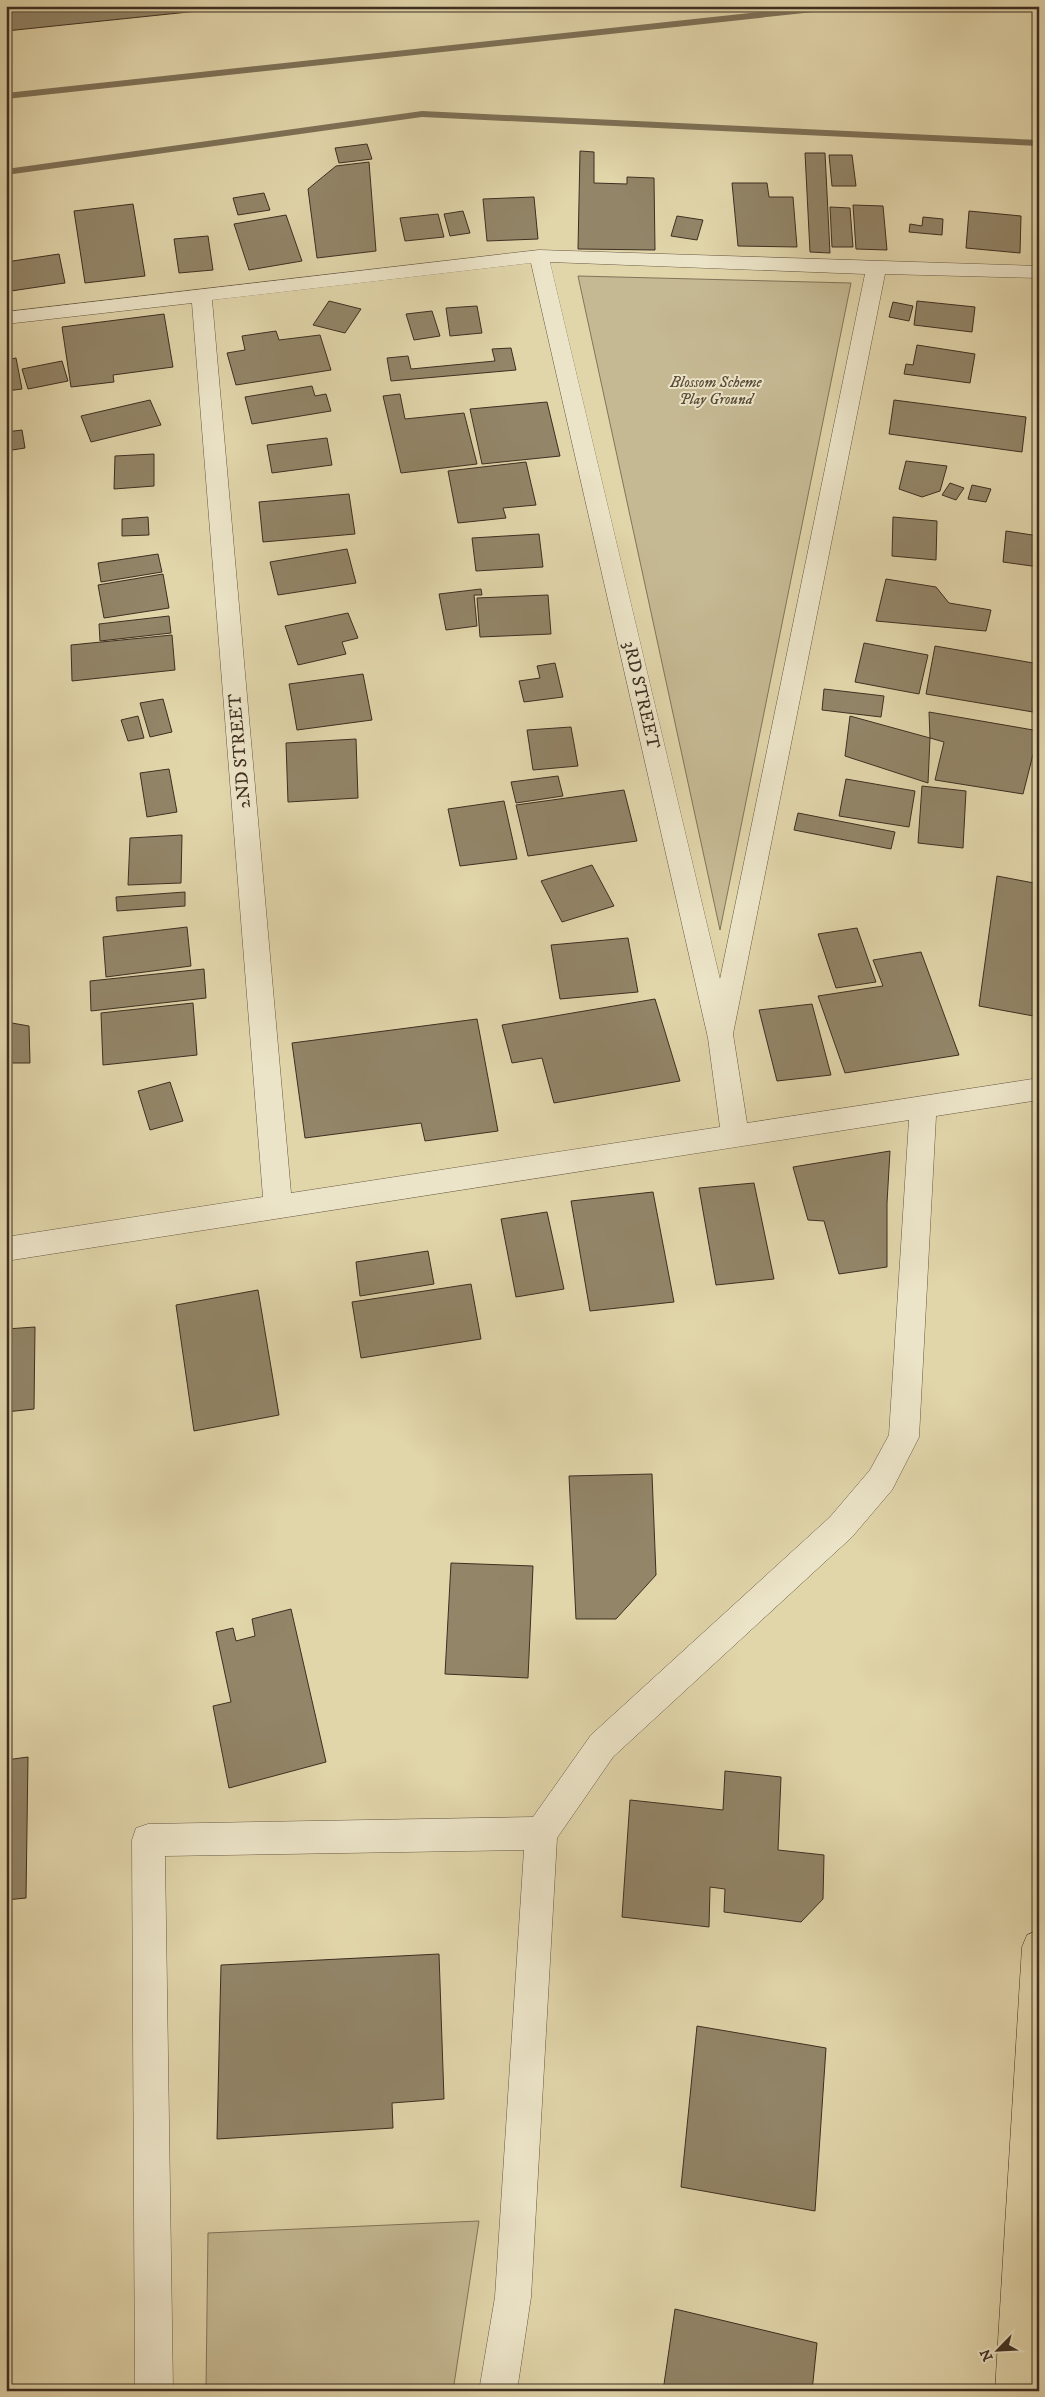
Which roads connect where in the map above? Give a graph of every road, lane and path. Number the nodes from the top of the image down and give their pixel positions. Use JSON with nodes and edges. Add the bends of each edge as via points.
{"nodes":[{"id":1,"x":539,"y":256,"type":"junction"},
{"id":2,"x":876,"y":268,"type":"junction"},
{"id":3,"x":1039,"y":272,"type":"edge"},
{"id":4,"x":202,"y":296,"type":"junction"},
{"id":5,"x":6,"y":318,"type":"edge"},
{"id":6,"x":721,"y":1038,"type":"junction"},
{"id":7,"x":1039,"y":1089,"type":"edge"},
{"id":8,"x":924,"y":1106,"type":"junction"},
{"id":9,"x":735,"y":1136,"type":"junction"},
{"id":10,"x":278,"y":1207,"type":"junction"},
{"id":11,"x":6,"y":1249,"type":"edge"},
{"id":12,"x":542,"y":1833,"type":"junction"},
{"id":13,"x":1039,"y":1947,"type":"edge"},
{"id":14,"x":154,"y":2391,"type":"edge"},
{"id":15,"x":498,"y":2391,"type":"edge"},
{"id":16,"x":1014,"y":2391,"type":"edge"}],
"edges":[{"from":1,"to":2,"type":"street"},
{"from":1,"to":4,"type":"street"},
{"from":1,"to":6,"type":"street","name":"3RD STREET"},
{"from":2,"to":3,"type":"street"},
{"from":2,"to":6,"type":"street"},
{"from":4,"to":5,"type":"street"},
{"from":4,"to":10,"type":"street","name":"2ND STREET"},
{"from":6,"to":9,"type":"street","name":"3RD STREET"},
{"from":7,"to":8,"type":"street"},
{"from":8,"to":9,"type":"street"},
{"from":8,"to":12,"type":"street","via":[[904,1437],[881,1480],[841,1528],[602,1746]]},
{"from":9,"to":10,"type":"street"},
{"from":10,"to":11,"type":"street"},
{"from":12,"to":14,"type":"street","via":[[148,1840]]},
{"from":12,"to":15,"type":"street","via":[[513,2297]]},
{"from":13,"to":16,"type":"main road"}]}
